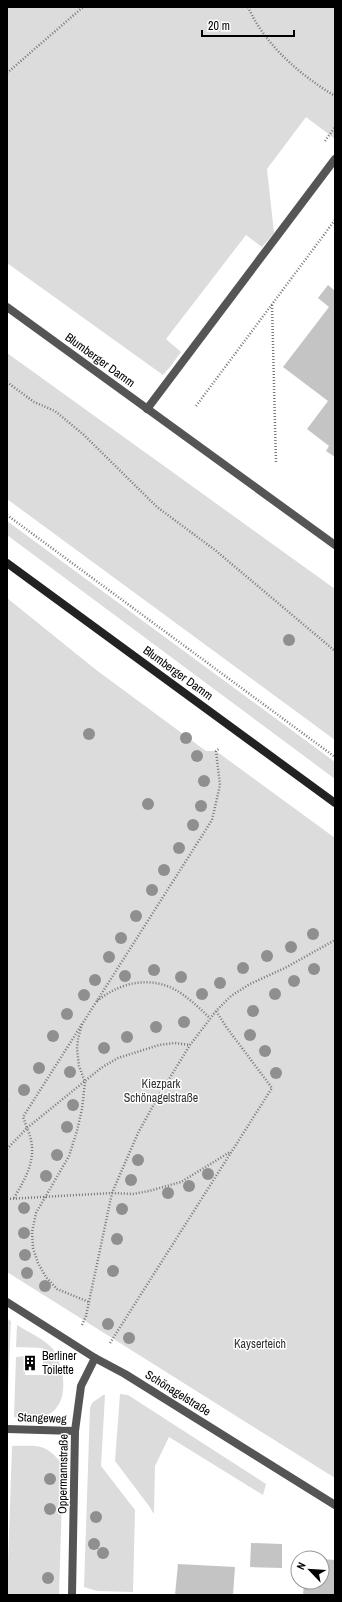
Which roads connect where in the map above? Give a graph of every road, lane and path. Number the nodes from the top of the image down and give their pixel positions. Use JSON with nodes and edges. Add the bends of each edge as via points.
{"nodes":[{"id":1,"x":83,"y":7,"type":"edge"},
{"id":2,"x":248,"y":7,"type":"edge"},
{"id":3,"x":7,"y":73,"type":"edge"},
{"id":4,"x":335,"y":96,"type":"edge"},
{"id":5,"x":335,"y":159,"type":"edge"},
{"id":6,"x":335,"y":220,"type":"edge"},
{"id":7,"x":272,"y":304,"type":"junction"},
{"id":8,"x":7,"y":307,"type":"edge"},
{"id":9,"x":7,"y":382,"type":"edge"},
{"id":10,"x":196,"y":406,"type":"dead end"},
{"id":11,"x":147,"y":409,"type":"junction"},
{"id":12,"x":276,"y":464,"type":"dead end"},
{"id":13,"x":7,"y":515,"type":"edge"},
{"id":14,"x":335,"y":545,"type":"edge"},
{"id":15,"x":7,"y":563,"type":"edge"},
{"id":16,"x":335,"y":651,"type":"edge"},
{"id":17,"x":220,"y":748,"type":"dead end"},
{"id":18,"x":335,"y":757,"type":"edge"},
{"id":19,"x":335,"y":803,"type":"edge"},
{"id":20,"x":335,"y":940,"type":"edge"},
{"id":21,"x":95,"y":1003,"type":"junction"},
{"id":22,"x":216,"y":1011,"type":"junction"},
{"id":23,"x":210,"y":1018,"type":"junction"},
{"id":24,"x":83,"y":1021,"type":"junction"},
{"id":25,"x":190,"y":1045,"type":"junction"},
{"id":26,"x":85,"y":1082,"type":"junction"},
{"id":27,"x":27,"y":1128,"type":"junction"},
{"id":28,"x":7,"y":1149,"type":"edge"},
{"id":29,"x":232,"y":1151,"type":"junction"},
{"id":30,"x":112,"y":1193,"type":"junction"},
{"id":31,"x":45,"y":1196,"type":"junction"},
{"id":32,"x":14,"y":1198,"type":"junction"},
{"id":33,"x":7,"y":1199,"type":"edge"},
{"id":34,"x":7,"y":1302,"type":"edge"},
{"id":35,"x":89,"y":1302,"type":"junction"},
{"id":36,"x":82,"y":1325,"type":"dead end"},
{"id":37,"x":110,"y":1343,"type":"dead end"},
{"id":38,"x":95,"y":1358,"type":"junction"},
{"id":39,"x":7,"y":1429,"type":"edge"},
{"id":40,"x":75,"y":1431,"type":"junction"},
{"id":41,"x":335,"y":1505,"type":"edge"},
{"id":42,"x":72,"y":1595,"type":"edge"}],
"edges":[{"from":1,"to":3,"type":"path"},
{"from":2,"to":4,"type":"path","via":[[254,20],[283,57],[316,85]]},
{"from":5,"to":11,"type":"street"},
{"from":6,"to":7,"type":"path"},
{"from":7,"to":10,"type":"path"},
{"from":7,"to":12,"type":"path"},
{"from":8,"to":11,"type":"street","name":"Blumberger Damm"},
{"from":9,"to":16,"type":"path","via":[[34,402],[55,411],[84,435],[157,507],[215,550]]},
{"from":11,"to":14,"type":"street","name":"Blumberger Damm"},
{"from":13,"to":18,"type":"path"},
{"from":15,"to":19,"type":"main road","name":"Blumberger Damm"},
{"from":17,"to":21,"type":"path","via":[[216,751],[220,785],[212,820]]},
{"from":20,"to":22,"type":"path","via":[[250,984],[231,996]]},
{"from":21,"to":23,"type":"path","via":[[118,988],[146,982],[172,988]]},
{"from":21,"to":24,"type":"path"},
{"from":22,"to":23,"type":"path"},
{"from":22,"to":29,"type":"path","via":[[272,1088]]},
{"from":23,"to":25,"type":"path"},
{"from":24,"to":26,"type":"path","via":[[77,1049],[79,1066]]},
{"from":24,"to":27,"type":"path","via":[[23,1117]]},
{"from":25,"to":26,"type":"path","via":[[159,1045],[134,1052],[101,1068]]},
{"from":25,"to":30,"type":"path","via":[[138,1133]]},
{"from":26,"to":27,"type":"path"},
{"from":26,"to":31,"type":"path","via":[[82,1109],[69,1156]]},
{"from":27,"to":28,"type":"path"},
{"from":27,"to":32,"type":"path","via":[[31,1137],[31,1164]]},
{"from":29,"to":30,"type":"path","via":[[170,1186],[133,1194]]},
{"from":29,"to":37,"type":"path"},
{"from":30,"to":31,"type":"path"},
{"from":30,"to":35,"type":"path"},
{"from":31,"to":32,"type":"path"},
{"from":31,"to":35,"type":"path","via":[[36,1213],[32,1232],[33,1248],[38,1263],[57,1289]]},
{"from":32,"to":33,"type":"path"},
{"from":34,"to":38,"type":"street","name":"Schönagelstraße"},
{"from":35,"to":36,"type":"path"},
{"from":38,"to":40,"type":"street","name":"Oppermannstraße","via":[[81,1386]]},
{"from":38,"to":41,"type":"street","name":"Schönagelstraße","via":[[125,1374]]},
{"from":39,"to":40,"type":"street","name":"Stangeweg"},
{"from":40,"to":42,"type":"street","name":"Oppermannstraße"}]}
